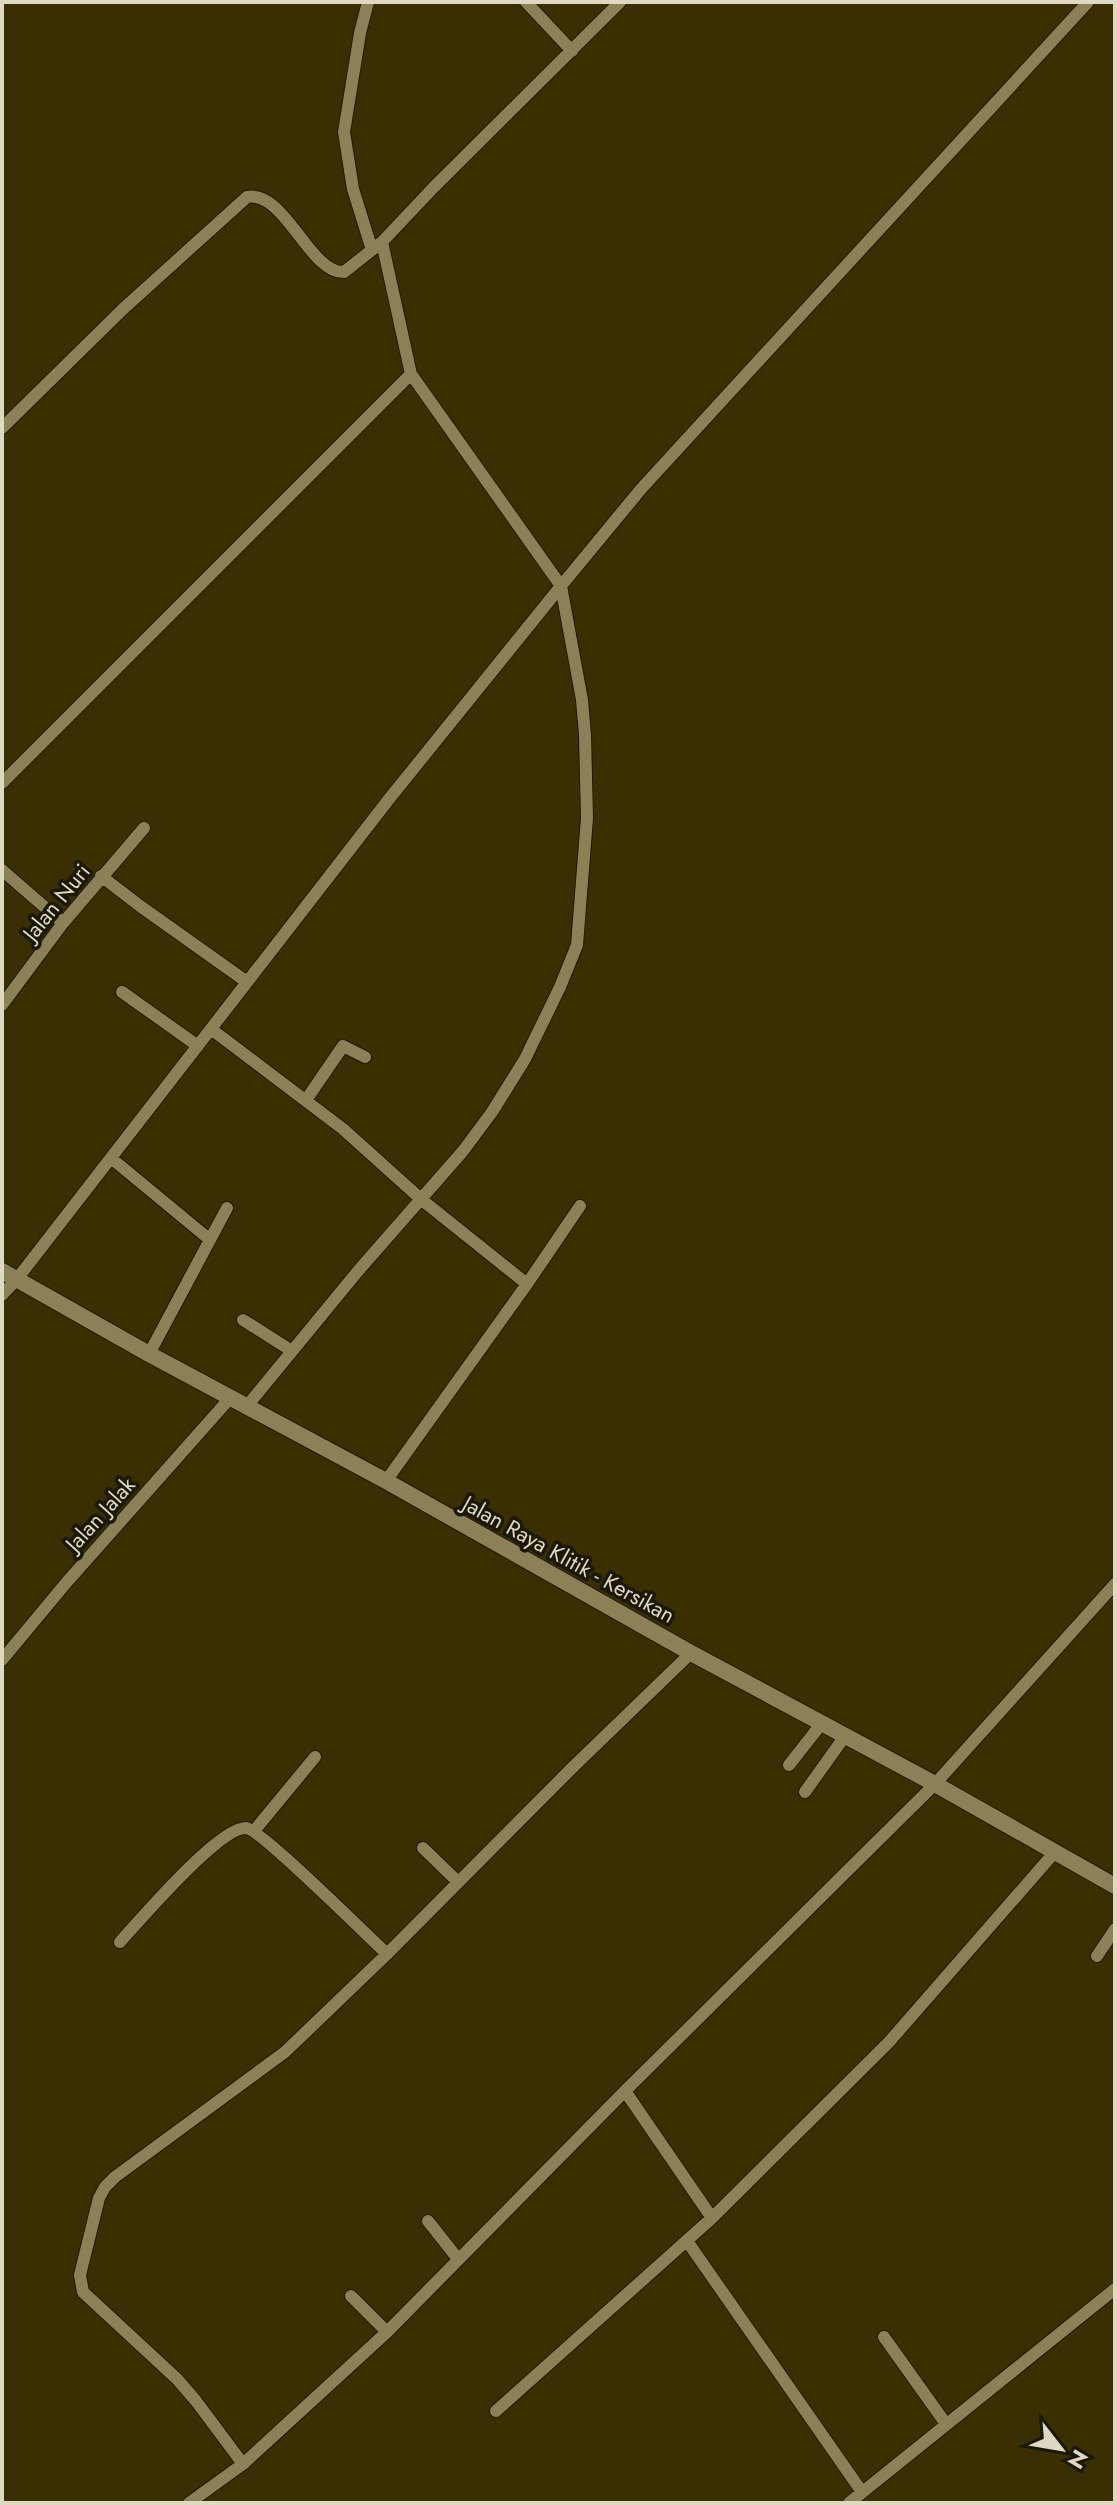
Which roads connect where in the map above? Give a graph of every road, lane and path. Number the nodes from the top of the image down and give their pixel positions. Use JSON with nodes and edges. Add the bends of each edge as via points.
{"nodes":[{"id":1,"x":368,"y":2,"type":"edge"},
{"id":2,"x":526,"y":2,"type":"edge"},
{"id":3,"x":620,"y":2,"type":"edge"},
{"id":4,"x":1088,"y":2,"type":"edge"},
{"id":5,"x":572,"y":51,"type":"junction"},
{"id":6,"x":377,"y":246,"type":"junction"},
{"id":7,"x":411,"y":374,"type":"junction"},
{"id":8,"x":2,"y":428,"type":"edge"},
{"id":9,"x":561,"y":586,"type":"junction"},
{"id":10,"x":2,"y":783,"type":"edge"},
{"id":11,"x":144,"y":828,"type":"dead end"},
{"id":12,"x":2,"y":870,"type":"edge"},
{"id":13,"x":101,"y":876,"type":"junction"},
{"id":14,"x":63,"y":923,"type":"junction"},
{"id":15,"x":247,"y":982,"type":"junction"},
{"id":16,"x":122,"y":992,"type":"dead end"},
{"id":17,"x":2,"y":1005,"type":"edge"},
{"id":18,"x":211,"y":1029,"type":"junction"},
{"id":19,"x":198,"y":1046,"type":"junction"},
{"id":20,"x":365,"y":1057,"type":"dead end"},
{"id":21,"x":306,"y":1100,"type":"junction"},
{"id":22,"x":111,"y":1158,"type":"junction"},
{"id":23,"x":422,"y":1200,"type":"junction"},
{"id":24,"x":580,"y":1206,"type":"dead end"},
{"id":25,"x":227,"y":1208,"type":"dead end"},
{"id":26,"x":209,"y":1239,"type":"junction"},
{"id":27,"x":10,"y":1275,"type":"edge"},
{"id":28,"x":527,"y":1284,"type":"junction"},
{"id":29,"x":2,"y":1295,"type":"edge"},
{"id":30,"x":243,"y":1320,"type":"dead end"},
{"id":31,"x":292,"y":1351,"type":"junction"},
{"id":32,"x":149,"y":1354,"type":"junction"},
{"id":33,"x":231,"y":1397,"type":"junction"},
{"id":34,"x":247,"y":1406,"type":"junction"},
{"id":35,"x":386,"y":1481,"type":"junction"},
{"id":36,"x":1115,"y":1584,"type":"edge"},
{"id":37,"x":691,"y":1653,"type":"junction"},
{"id":38,"x":2,"y":1660,"type":"edge"},
{"id":39,"x":822,"y":1723,"type":"junction"},
{"id":40,"x":845,"y":1736,"type":"junction"},
{"id":41,"x":315,"y":1757,"type":"dead end"},
{"id":42,"x":789,"y":1765,"type":"dead end"},
{"id":43,"x":935,"y":1784,"type":"junction"},
{"id":44,"x":805,"y":1792,"type":"dead end"},
{"id":45,"x":254,"y":1831,"type":"junction"},
{"id":46,"x":423,"y":1848,"type":"dead end"},
{"id":47,"x":1054,"y":1853,"type":"junction"},
{"id":48,"x":458,"y":1882,"type":"junction"},
{"id":49,"x":1115,"y":1886,"type":"edge"},
{"id":50,"x":1115,"y":1929,"type":"edge"},
{"id":51,"x":120,"y":1942,"type":"dead end"},
{"id":52,"x":387,"y":1954,"type":"junction"},
{"id":53,"x":1097,"y":1956,"type":"dead end"},
{"id":54,"x":625,"y":2091,"type":"junction"},
{"id":55,"x":712,"y":2218,"type":"junction"},
{"id":56,"x":428,"y":2221,"type":"dead end"},
{"id":57,"x":687,"y":2241,"type":"junction"},
{"id":58,"x":458,"y":2259,"type":"junction"},
{"id":59,"x":1115,"y":2289,"type":"edge"},
{"id":60,"x":351,"y":2296,"type":"dead end"},
{"id":61,"x":387,"y":2332,"type":"junction"},
{"id":62,"x":884,"y":2337,"type":"dead end"},
{"id":63,"x":496,"y":2411,"type":"dead end"},
{"id":64,"x":946,"y":2424,"type":"junction"},
{"id":65,"x":243,"y":2464,"type":"junction"},
{"id":66,"x":862,"y":2492,"type":"junction"},
{"id":67,"x":189,"y":2503,"type":"edge"},
{"id":68,"x":849,"y":2503,"type":"edge"}],
"edges":[{"from":1,"to":6,"type":"street","via":[[344,132],[353,189]]},
{"from":2,"to":5,"type":"street"},
{"from":3,"to":5,"type":"street"},
{"from":4,"to":9,"type":"street","via":[[683,442]]},
{"from":5,"to":6,"type":"street"},
{"from":6,"to":7,"type":"street"},
{"from":6,"to":8,"type":"street","via":[[337,272],[271,204],[247,197]]},
{"from":7,"to":9,"type":"street"},
{"from":7,"to":10,"type":"street"},
{"from":9,"to":15,"type":"street"},
{"from":9,"to":23,"type":"street","via":[[585,735],[587,818],[577,945],[525,1059],[478,1132]]},
{"from":11,"to":13,"type":"street","name":"Jalan Nuri"},
{"from":12,"to":14,"type":"street"},
{"from":13,"to":14,"type":"street","name":"Jalan Nuri"},
{"from":13,"to":15,"type":"street"},
{"from":14,"to":17,"type":"street","name":"Jalan Nuri"},
{"from":15,"to":18,"type":"street"},
{"from":16,"to":19,"type":"street"},
{"from":18,"to":19,"type":"street"},
{"from":18,"to":21,"type":"street"},
{"from":19,"to":22,"type":"street"},
{"from":20,"to":21,"type":"street","via":[[343,1046]]},
{"from":21,"to":23,"type":"street"},
{"from":22,"to":26,"type":"street"},
{"from":22,"to":27,"type":"street"},
{"from":23,"to":28,"type":"street"},
{"from":23,"to":31,"type":"street"},
{"from":24,"to":28,"type":"street"},
{"from":25,"to":26,"type":"street"},
{"from":26,"to":32,"type":"street"},
{"from":27,"to":29,"type":"street"},
{"from":27,"to":32,"type":"street","name":"Jalan Raya Klitik - Kersikan"},
{"from":28,"to":35,"type":"street"},
{"from":30,"to":31,"type":"street"},
{"from":31,"to":34,"type":"street"},
{"from":32,"to":33,"type":"street","name":"Jalan Raya Klitik - Kersikan"},
{"from":33,"to":34,"type":"street","name":"Jalan Raya Klitik - Kersikan"},
{"from":33,"to":38,"type":"street","name":"Jalan Jalak"},
{"from":34,"to":35,"type":"street","name":"Jalan Raya Klitik - Kersikan"},
{"from":35,"to":37,"type":"street","name":"Jalan Raya Klitik - Kersikan"},
{"from":36,"to":43,"type":"street"},
{"from":37,"to":39,"type":"street","name":"Jalan Raya Klitik - Kersikan"},
{"from":37,"to":48,"type":"street"},
{"from":39,"to":40,"type":"street","name":"Jalan Raya Klitik - Kersikan"},
{"from":39,"to":42,"type":"street"},
{"from":40,"to":43,"type":"street","name":"Jalan Raya Klitik - Kersikan"},
{"from":40,"to":44,"type":"street"},
{"from":41,"to":45,"type":"street"},
{"from":43,"to":47,"type":"street","name":"Jalan Raya Klitik - Kersikan"},
{"from":43,"to":54,"type":"street"},
{"from":45,"to":51,"type":"street","via":[[236,1830],[203,1854]]},
{"from":45,"to":52,"type":"street"},
{"from":46,"to":48,"type":"street"},
{"from":47,"to":49,"type":"street","name":"Jalan Raya Klitik - Kersikan"},
{"from":47,"to":55,"type":"street","via":[[889,2042]]},
{"from":48,"to":52,"type":"street"},
{"from":50,"to":53,"type":"street"},
{"from":52,"to":65,"type":"street","via":[[285,2052],[115,2177],[99,2198],[80,2275],[83,2292],[177,2379]]},
{"from":54,"to":55,"type":"street"},
{"from":54,"to":58,"type":"street"},
{"from":55,"to":57,"type":"street"},
{"from":56,"to":58,"type":"street"},
{"from":57,"to":63,"type":"street"},
{"from":57,"to":66,"type":"street"},
{"from":58,"to":61,"type":"street"},
{"from":59,"to":64,"type":"street"},
{"from":60,"to":61,"type":"street"},
{"from":61,"to":65,"type":"street"},
{"from":62,"to":64,"type":"street"},
{"from":64,"to":66,"type":"street"},
{"from":65,"to":67,"type":"street"},
{"from":66,"to":68,"type":"street"}]}
